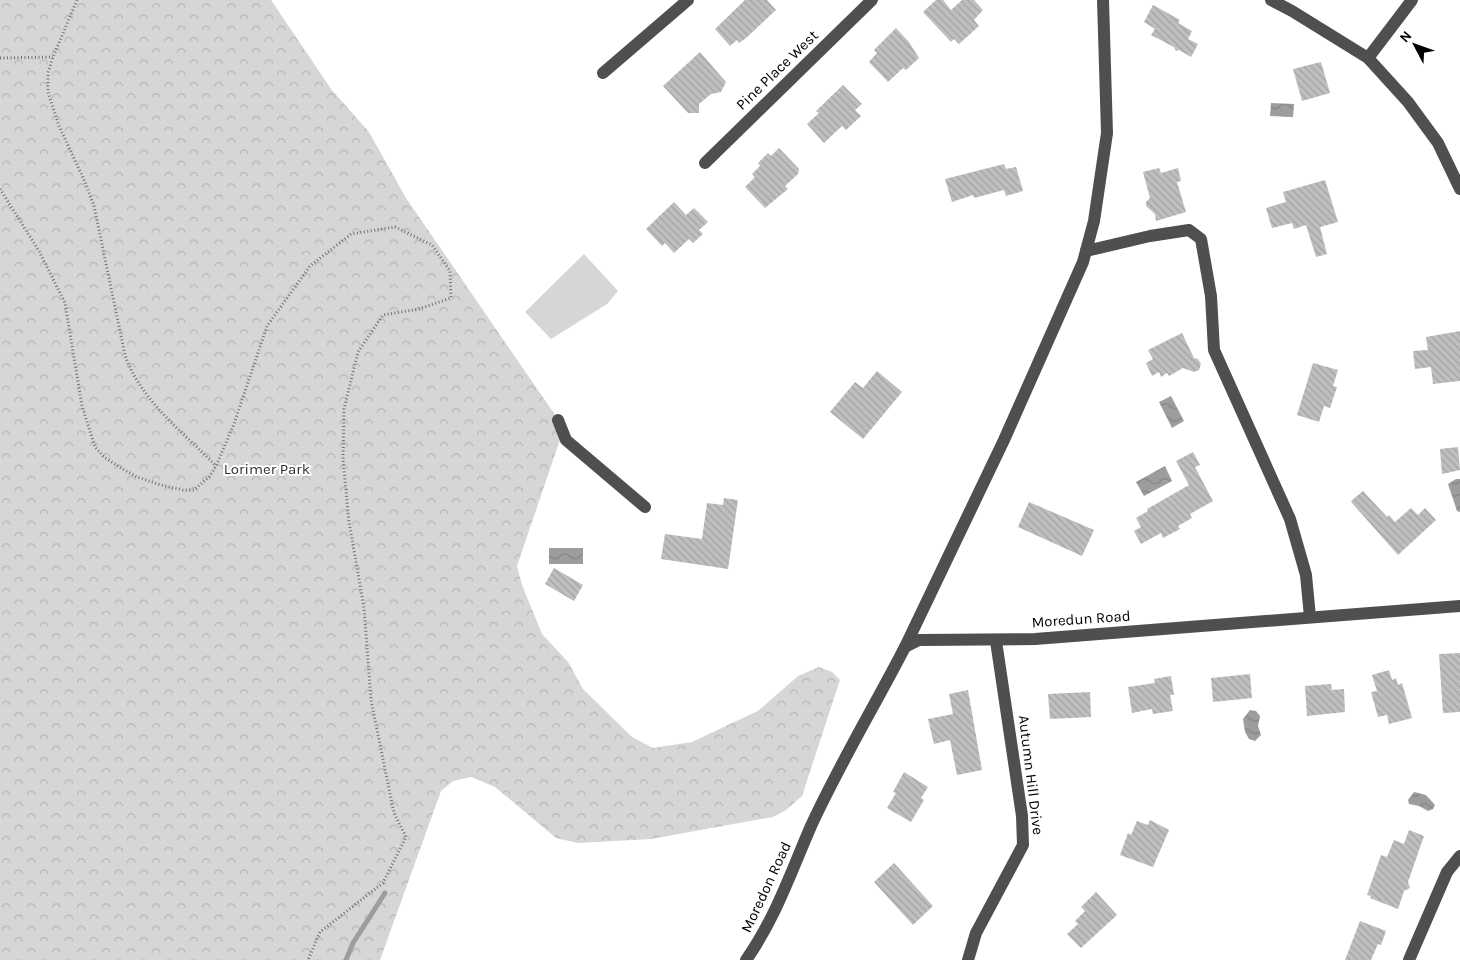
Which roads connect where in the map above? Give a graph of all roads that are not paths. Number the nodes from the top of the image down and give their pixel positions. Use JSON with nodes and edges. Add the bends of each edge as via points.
{"nodes":[{"id":1,"x":688,"y":0,"type":"edge"},
{"id":2,"x":872,"y":0,"type":"edge"},
{"id":3,"x":1104,"y":0,"type":"edge"},
{"id":4,"x":1271,"y":0,"type":"edge"},
{"id":5,"x":1412,"y":0,"type":"edge"},
{"id":6,"x":1368,"y":58,"type":"junction"},
{"id":7,"x":603,"y":73,"type":"dead end"},
{"id":8,"x":705,"y":163,"type":"dead end"},
{"id":9,"x":1460,"y":189,"type":"edge"},
{"id":10,"x":1086,"y":251,"type":"junction"},
{"id":11,"x":558,"y":420,"type":"dead end"},
{"id":12,"x":645,"y":507,"type":"dead end"},
{"id":13,"x":1460,"y":606,"type":"edge"},
{"id":14,"x":1310,"y":617,"type":"junction"},
{"id":15,"x":996,"y":641,"type":"junction"},
{"id":16,"x":905,"y":647,"type":"junction"},
{"id":17,"x":1460,"y":856,"type":"edge"},
{"id":18,"x":746,"y":960,"type":"edge"},
{"id":19,"x":968,"y":960,"type":"edge"},
{"id":20,"x":1409,"y":960,"type":"edge"}],
"edges":[{"from":1,"to":7,"type":"street"},
{"from":2,"to":8,"type":"street","name":"Pine Place West"},
{"from":3,"to":10,"type":"street","via":[[1107,133],[1094,221]]},
{"from":4,"to":6,"type":"street"},
{"from":5,"to":6,"type":"street"},
{"from":6,"to":9,"type":"street","via":[[1408,102],[1433,136]]},
{"from":10,"to":14,"type":"street","via":[[1189,230],[1201,239],[1211,296],[1214,350],[1290,519],[1306,575]]},
{"from":10,"to":16,"type":"street","via":[[1004,440]]},
{"from":11,"to":12,"type":"street","via":[[566,440]]},
{"from":13,"to":14,"type":"street","name":"Moredun Road"},
{"from":14,"to":15,"type":"street","name":"Moredun Road"},
{"from":15,"to":16,"type":"street","name":"Moredun Road","via":[[919,640]]},
{"from":15,"to":19,"type":"street","name":"Autumn Hill Drive","via":[[1022,816],[1023,845],[976,934]]},
{"from":16,"to":18,"type":"street","name":"Moredon Road","via":[[812,825],[783,894]]},
{"from":17,"to":20,"type":"street","via":[[1447,872]]}]}
